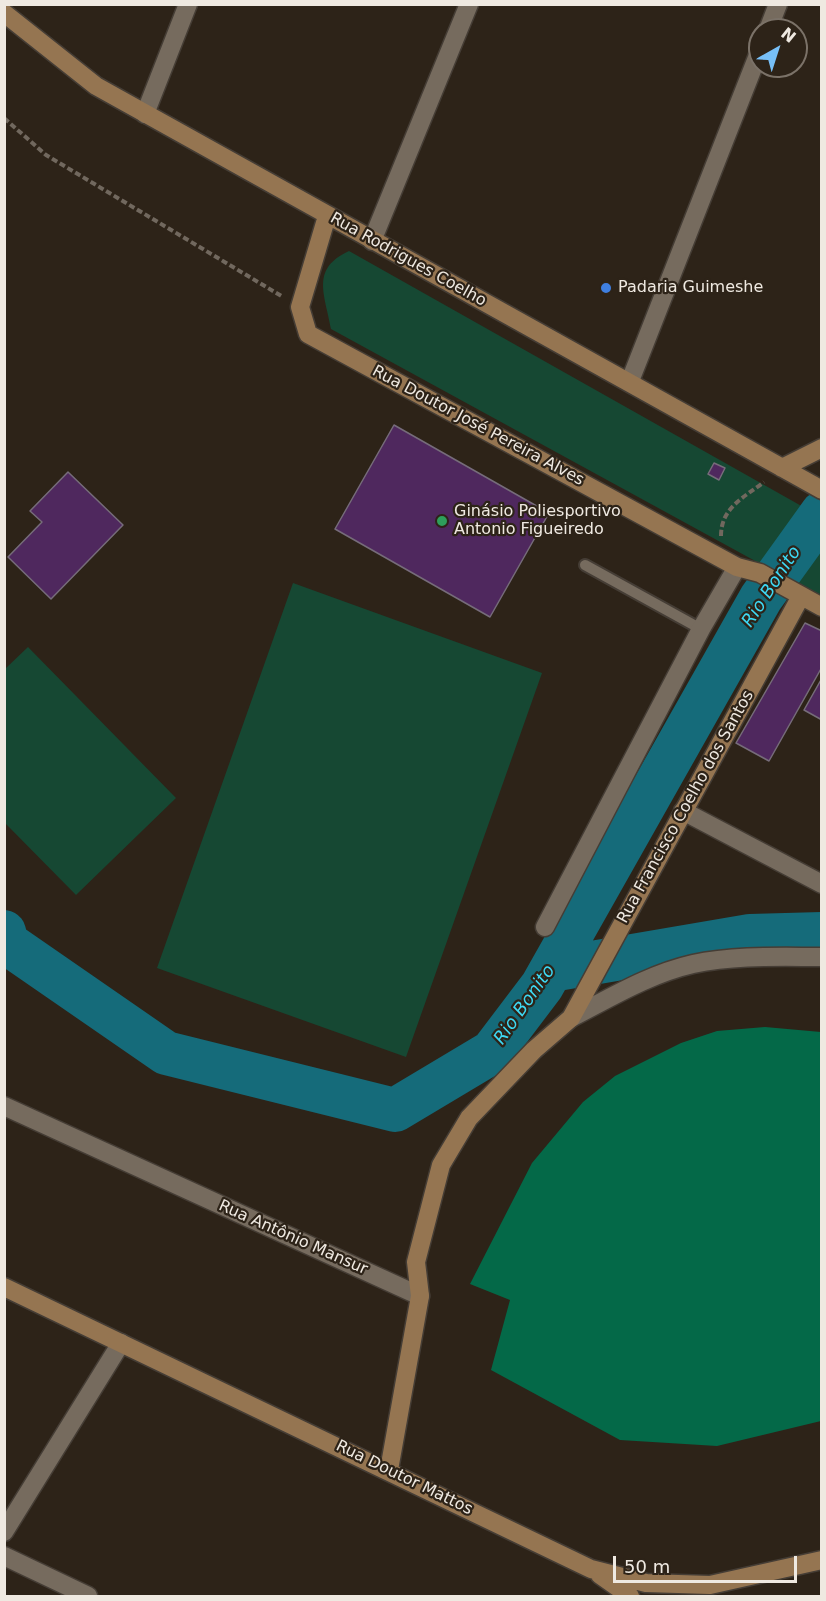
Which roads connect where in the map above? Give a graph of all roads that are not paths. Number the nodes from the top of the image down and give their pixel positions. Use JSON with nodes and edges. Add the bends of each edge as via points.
{"nodes":[{"id":1,"x":188,"y":4,"type":"edge"},
{"id":2,"x":469,"y":4,"type":"edge"},
{"id":3,"x":4,"y":13,"type":"edge"},
{"id":4,"x":749,"y":78,"type":"edge"},
{"id":5,"x":144,"y":114,"type":"junction"},
{"id":6,"x":327,"y":216,"type":"junction"},
{"id":7,"x":372,"y":241,"type":"junction"},
{"id":8,"x":630,"y":381,"type":"junction"},
{"id":9,"x":822,"y":448,"type":"edge"},
{"id":10,"x":782,"y":468,"type":"junction"},
{"id":11,"x":822,"y":490,"type":"edge"},
{"id":12,"x":585,"y":565,"type":"dead end"},
{"id":13,"x":737,"y":567,"type":"junction"},
{"id":14,"x":794,"y":592,"type":"junction"},
{"id":15,"x":822,"y":608,"type":"edge"},
{"id":16,"x":701,"y":629,"type":"junction"},
{"id":17,"x":683,"y":811,"type":"junction"},
{"id":18,"x":822,"y":884,"type":"edge"},
{"id":19,"x":544,"y":927,"type":"dead end"},
{"id":20,"x":822,"y":957,"type":"edge"},
{"id":21,"x":571,"y":1018,"type":"junction"},
{"id":22,"x":6,"y":1110,"type":"edge"},
{"id":23,"x":4,"y":1287,"type":"edge"},
{"id":24,"x":420,"y":1296,"type":"junction"},
{"id":25,"x":121,"y":1343,"type":"junction"},
{"id":26,"x":389,"y":1470,"type":"junction"},
{"id":27,"x":4,"y":1532,"type":"edge"},
{"id":28,"x":4,"y":1556,"type":"edge"},
{"id":29,"x":822,"y":1560,"type":"edge"},
{"id":30,"x":591,"y":1569,"type":"junction"},
{"id":31,"x":709,"y":1591,"type":"edge"},
{"id":32,"x":88,"y":1596,"type":"edge"},
{"id":33,"x":630,"y":1596,"type":"edge"}],
"edges":[{"from":1,"to":5,"type":"street"},
{"from":2,"to":7,"type":"street"},
{"from":3,"to":5,"type":"main road","name":"Rua Rodrigues Coelho","via":[[96,86]]},
{"from":4,"to":8,"type":"street"},
{"from":5,"to":6,"type":"main road","name":"Rua Rodrigues Coelho"},
{"from":6,"to":7,"type":"main road","name":"Rua Rodrigues Coelho"},
{"from":6,"to":13,"type":"main road","name":"Rua Doutor José Pereira Alves","via":[[300,307],[308,334]]},
{"from":7,"to":8,"type":"main road","name":"Rua Rodrigues Coelho"},
{"from":8,"to":10,"type":"main road","name":"Rua Rodrigues Coelho"},
{"from":9,"to":10,"type":"main road"},
{"from":10,"to":11,"type":"main road","name":"Rua Rodrigues Coelho"},
{"from":12,"to":16,"type":"lane"},
{"from":13,"to":14,"type":"main road","name":"Rua Doutor José Pereira Alves","via":[[760,573]]},
{"from":13,"to":16,"type":"street"},
{"from":14,"to":15,"type":"main road","name":"Rua Doutor José Pereira Alves"},
{"from":14,"to":17,"type":"main road","name":"Rua Francisco Coelho dos Santos"},
{"from":16,"to":19,"type":"street"},
{"from":17,"to":18,"type":"street"},
{"from":17,"to":21,"type":"main road","name":"Rua Francisco Coelho dos Santos"},
{"from":20,"to":21,"type":"street","via":[[751,956],[692,964],[642,981]]},
{"from":21,"to":24,"type":"main road","via":[[534,1050],[469,1118],[441,1165],[416,1262]]},
{"from":22,"to":24,"type":"street","name":"Rua Antônio Mansur"},
{"from":23,"to":25,"type":"main road","name":"Rua Doutor Mattos"},
{"from":24,"to":26,"type":"main road"},
{"from":25,"to":26,"type":"main road","name":"Rua Doutor Mattos"},
{"from":25,"to":27,"type":"street"},
{"from":26,"to":30,"type":"main road","name":"Rua Doutor Mattos"},
{"from":28,"to":32,"type":"street"},
{"from":29,"to":31,"type":"main road","name":"Rua Doutor Mattos"},
{"from":30,"to":31,"type":"main road","name":"Rua Doutor Mattos","via":[[646,1583]]},
{"from":30,"to":33,"type":"main road"}]}
